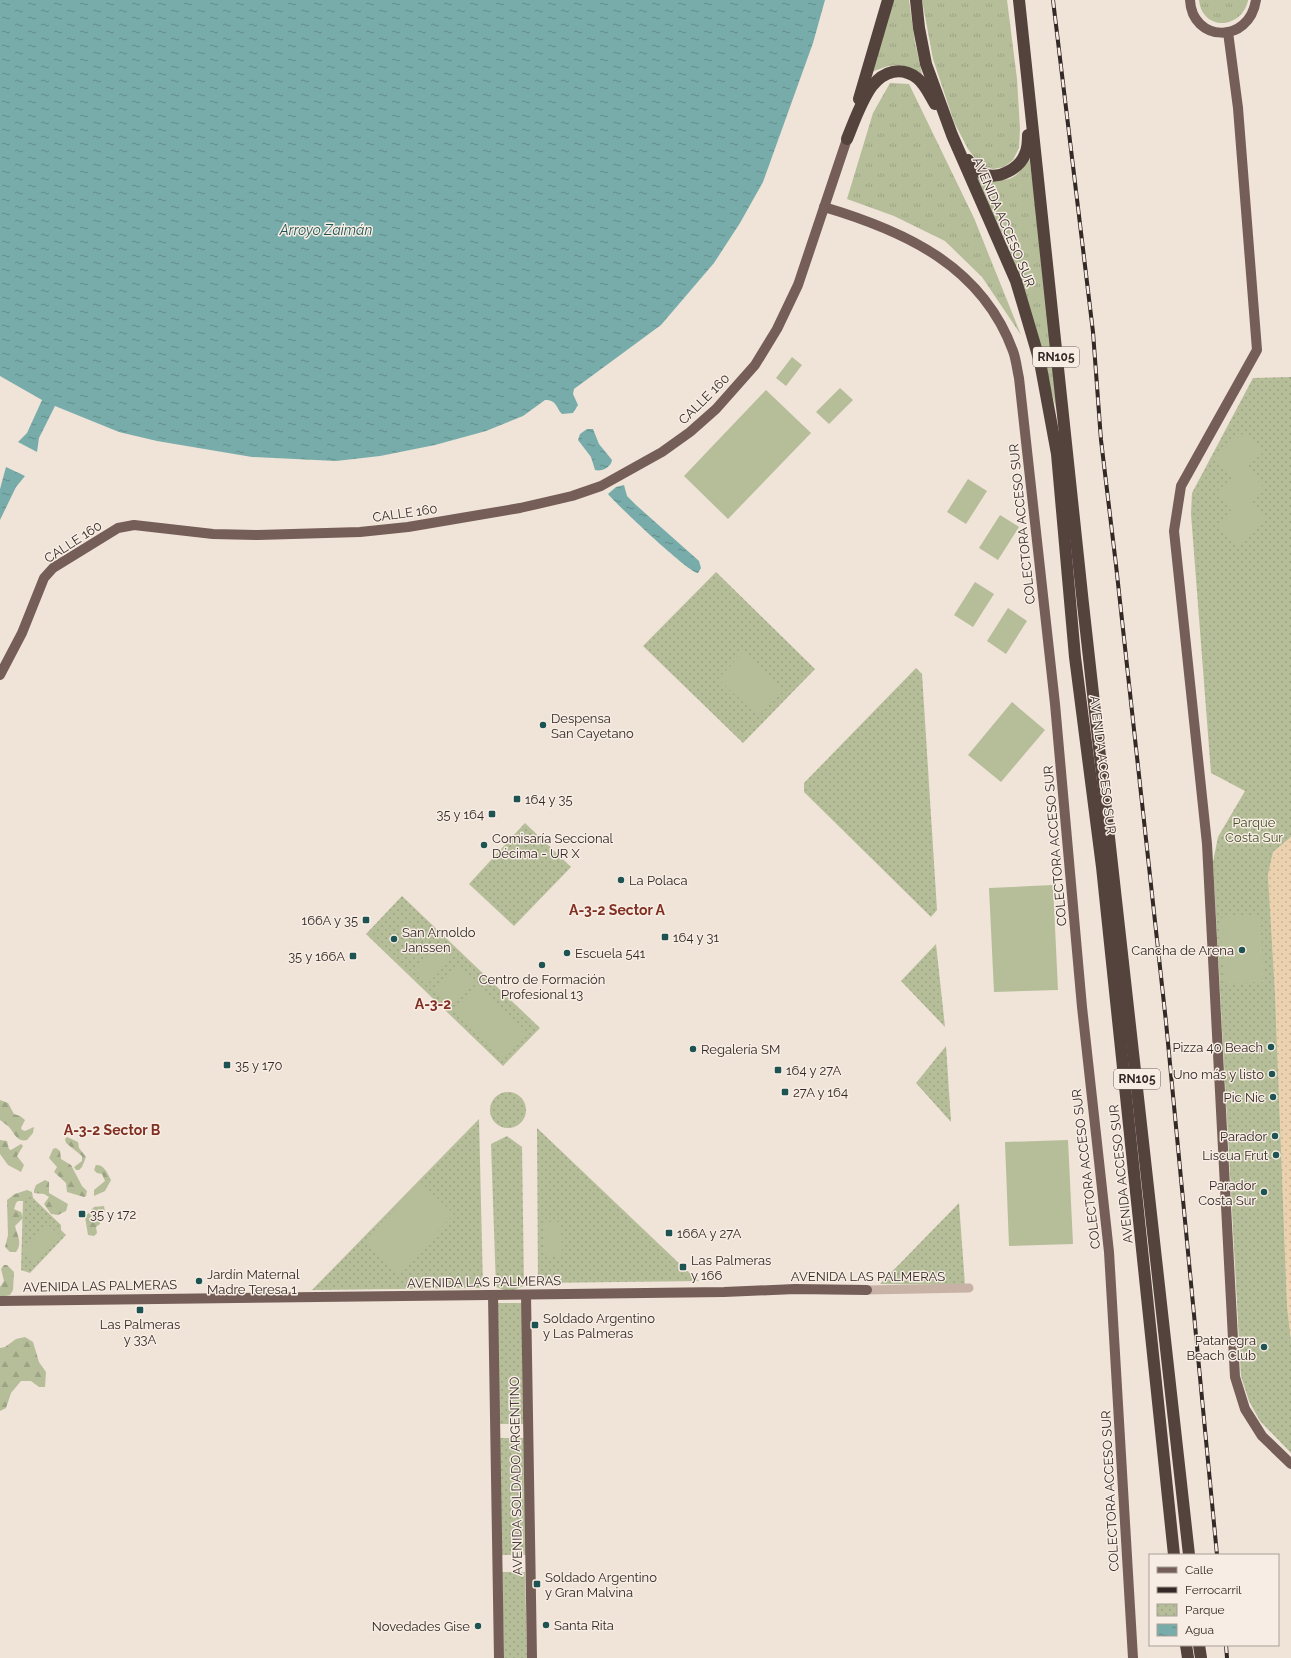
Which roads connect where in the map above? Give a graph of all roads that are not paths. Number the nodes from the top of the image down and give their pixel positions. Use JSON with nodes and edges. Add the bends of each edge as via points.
{"nodes":[{"id":1,"x":888,"y":0,"type":"edge"},
{"id":2,"x":916,"y":0,"type":"edge"},
{"id":3,"x":1012,"y":0,"type":"edge"},
{"id":4,"x":1018,"y":0,"type":"edge"},
{"id":5,"x":1190,"y":0,"type":"edge"},
{"id":6,"x":1256,"y":0,"type":"edge"},
{"id":7,"x":1228,"y":32,"type":"junction"},
{"id":8,"x":1030,"y":110,"type":"junction"},
{"id":9,"x":846,"y":139,"type":"junction"},
{"id":10,"x":955,"y":141,"type":"junction"},
{"id":11,"x":1028,"y":146,"type":"junction"},
{"id":12,"x":824,"y":207,"type":"junction"},
{"id":13,"x":0,"y":675,"type":"edge"},
{"id":14,"x":969,"y":1288,"type":"dead end"},
{"id":15,"x":867,"y":1290,"type":"joint"},
{"id":16,"x":526,"y":1294,"type":"junction"},
{"id":17,"x":493,"y":1295,"type":"junction"},
{"id":18,"x":0,"y":1301,"type":"edge"},
{"id":19,"x":1291,"y":1464,"type":"edge"},
{"id":20,"x":1174,"y":1554,"type":"edge"},
{"id":21,"x":1189,"y":1554,"type":"edge"},
{"id":22,"x":1179,"y":1646,"type":"edge"},
{"id":23,"x":1186,"y":1646,"type":"edge"},
{"id":24,"x":1199,"y":1646,"type":"edge"},
{"id":25,"x":499,"y":1658,"type":"edge"},
{"id":26,"x":532,"y":1658,"type":"edge"},
{"id":27,"x":1133,"y":1658,"type":"edge"},
{"id":28,"x":1179,"y":1658,"type":"edge"},
{"id":29,"x":1188,"y":1658,"type":"edge"},
{"id":30,"x":1200,"y":1658,"type":"edge"}],
"edges":[{"from":1,"to":9,"type":"highway"},
{"from":2,"to":10,"type":"highway","name":"AVENIDA ACCESO SUR","number":"RN105","via":[[926,64]]},
{"from":3,"to":11,"type":"highway"},
{"from":4,"to":8,"type":"highway","name":"AVENIDA ACCESO SUR","number":"RN105"},
{"from":5,"to":7,"type":"main road","via":[[1194,15],[1200,23],[1208,29]]},
{"from":6,"to":7,"type":"main road","via":[[1254,12],[1248,21]]},
{"from":7,"to":19,"type":"main road","via":[[1238,108],[1257,350],[1181,486],[1174,530],[1207,844],[1235,1377],[1245,1409],[1262,1436]]},
{"from":8,"to":11,"type":"highway"},
{"from":8,"to":21,"type":"highway","name":"AVENIDA ACCESO SUR","number":"RN105"},
{"from":9,"to":10,"type":"highway","via":[[872,86],[884,74],[894,71],[905,72],[918,79]]},
{"from":9,"to":12,"type":"main road"},
{"from":10,"to":11,"type":"highway","via":[[978,171],[995,176],[1020,163]]},
{"from":10,"to":20,"type":"highway","name":"AVENIDA ACCESO SUR","number":"RN105","via":[[1016,281],[1040,362],[1057,454],[1075,657],[1102,867]]},
{"from":12,"to":13,"type":"main road","name":"CALLE 160","via":[[789,307],[763,352],[716,409],[690,432],[662,452],[613,480],[572,496],[520,508],[408,527],[360,532],[258,535],[213,534],[134,525],[118,528],[53,568],[44,578],[22,633]]},
{"from":12,"to":27,"type":"main road","name":"COLECTORA ACCESO SUR","via":[[890,229],[922,245],[967,280],[988,305],[1014,352],[1055,704],[1083,1023],[1109,1252]]},
{"from":14,"to":15,"type":"street","name":"AVENIDA LAS PALMERAS"},
{"from":15,"to":16,"type":"main road","name":"AVENIDA LAS PALMERAS"},
{"from":16,"to":17,"type":"main road","name":"AVENIDA LAS PALMERAS"},
{"from":16,"to":26,"type":"main road","name":"AVENIDA SOLDADO ARGENTINO"},
{"from":17,"to":18,"type":"main road","name":"AVENIDA LAS PALMERAS"},
{"from":17,"to":25,"type":"main road","name":"AVENIDA SOLDADO ARGENTINO"},
{"from":22,"to":28,"type":"highway"},
{"from":23,"to":29,"type":"highway"},
{"from":24,"to":30,"type":"highway"}]}
